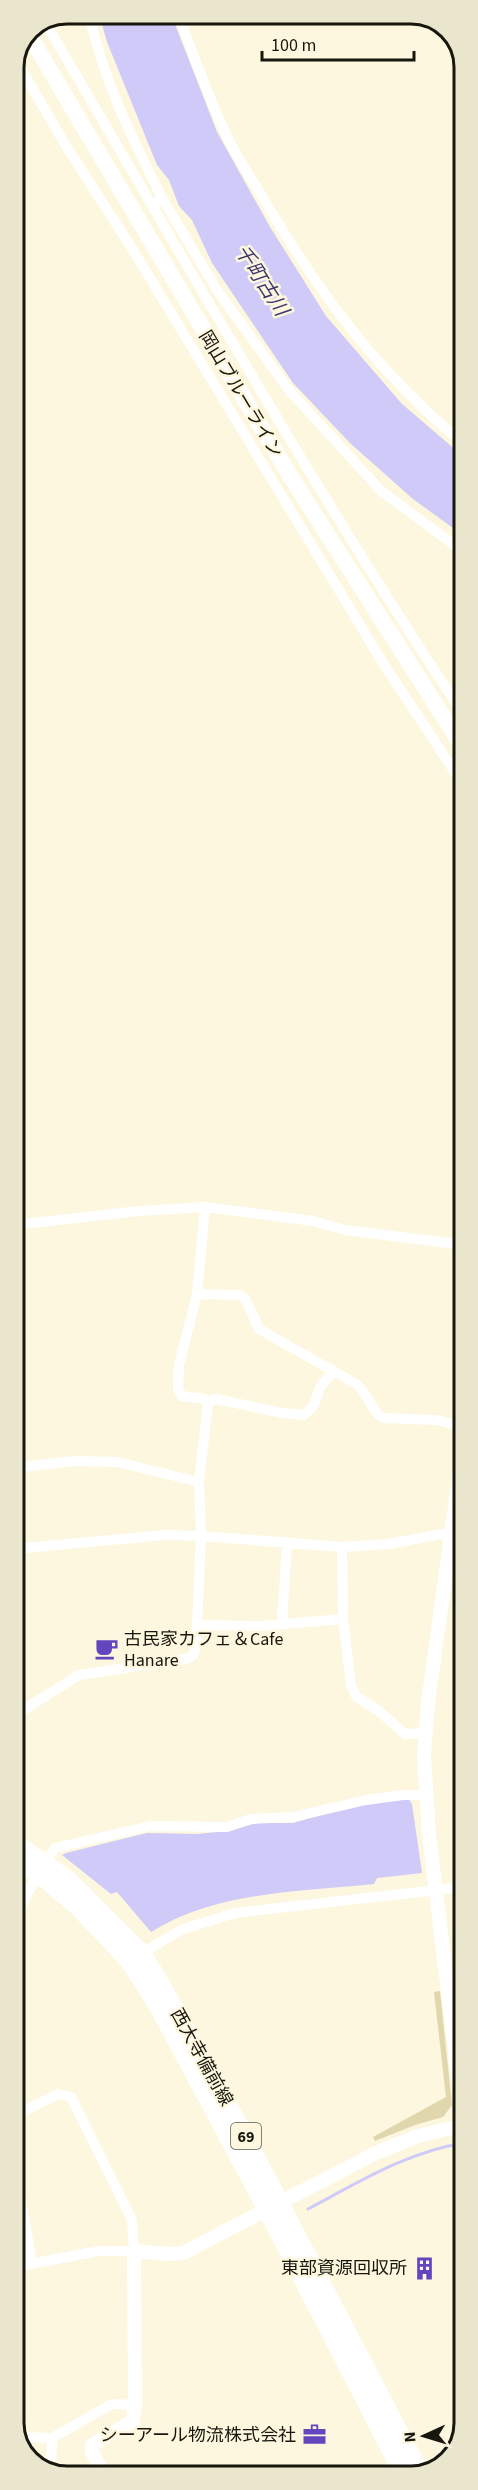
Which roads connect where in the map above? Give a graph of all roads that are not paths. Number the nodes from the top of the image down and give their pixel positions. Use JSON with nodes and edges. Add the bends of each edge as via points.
{"nodes":[{"id":1,"x":91,"y":24,"type":"edge"},
{"id":2,"x":182,"y":24,"type":"edge"},
{"id":3,"x":49,"y":28,"type":"edge"},
{"id":4,"x":33,"y":41,"type":"edge"},
{"id":5,"x":24,"y":74,"type":"edge"},
{"id":6,"x":162,"y":198,"type":"junction"},
{"id":7,"x":153,"y":206,"type":"junction"},
{"id":8,"x":454,"y":436,"type":"edge"},
{"id":9,"x":454,"y":545,"type":"edge"},
{"id":10,"x":454,"y":701,"type":"edge"},
{"id":11,"x":454,"y":733,"type":"edge"},
{"id":12,"x":454,"y":770,"type":"edge"},
{"id":13,"x":205,"y":1207,"type":"junction"},
{"id":14,"x":24,"y":1224,"type":"edge"},
{"id":15,"x":454,"y":1244,"type":"edge"},
{"id":16,"x":197,"y":1294,"type":"junction"},
{"id":17,"x":334,"y":1371,"type":"junction"},
{"id":18,"x":208,"y":1403,"type":"junction"},
{"id":19,"x":454,"y":1424,"type":"edge"},
{"id":20,"x":24,"y":1467,"type":"edge"},
{"id":21,"x":199,"y":1482,"type":"junction"},
{"id":22,"x":454,"y":1532,"type":"edge"},
{"id":23,"x":201,"y":1536,"type":"junction"},
{"id":24,"x":287,"y":1542,"type":"junction"},
{"id":25,"x":342,"y":1547,"type":"junction"},
{"id":26,"x":24,"y":1548,"type":"edge"},
{"id":27,"x":454,"y":1556,"type":"edge"},
{"id":28,"x":343,"y":1619,"type":"junction"},
{"id":29,"x":282,"y":1624,"type":"junction"},
{"id":30,"x":197,"y":1625,"type":"junction"},
{"id":31,"x":24,"y":1710,"type":"edge"},
{"id":32,"x":426,"y":1733,"type":"junction"},
{"id":33,"x":426,"y":1795,"type":"junction"},
{"id":34,"x":24,"y":1852,"type":"edge"},
{"id":35,"x":24,"y":1862,"type":"edge"},
{"id":36,"x":41,"y":1868,"type":"junction"},
{"id":37,"x":454,"y":1888,"type":"edge"},
{"id":38,"x":436,"y":1890,"type":"junction"},
{"id":39,"x":24,"y":1902,"type":"edge"},
{"id":40,"x":135,"y":1957,"type":"junction"},
{"id":41,"x":454,"y":2041,"type":"edge"},
{"id":42,"x":24,"y":2111,"type":"edge"},
{"id":43,"x":454,"y":2127,"type":"edge"},
{"id":44,"x":274,"y":2207,"type":"junction"},
{"id":45,"x":24,"y":2216,"type":"edge"},
{"id":46,"x":134,"y":2251,"type":"junction"},
{"id":47,"x":32,"y":2263,"type":"junction"},
{"id":48,"x":24,"y":2265,"type":"edge"},
{"id":49,"x":135,"y":2405,"type":"junction"},
{"id":50,"x":26,"y":2437,"type":"edge"},
{"id":51,"x":52,"y":2438,"type":"junction"},
{"id":52,"x":51,"y":2463,"type":"edge"},
{"id":53,"x":100,"y":2466,"type":"edge"},
{"id":54,"x":399,"y":2466,"type":"edge"},
{"id":55,"x":417,"y":2466,"type":"edge"}],
"edges":[{"from":1,"to":6,"type":"street","via":[[121,116]]},
{"from":2,"to":8,"type":"street","via":[[225,134],[317,285],[386,370]]},
{"from":3,"to":7,"type":"street"},
{"from":4,"to":11,"type":"main road","name":"岡山ブルーライン","via":[[289,474]]},
{"from":5,"to":12,"type":"street"},
{"from":6,"to":7,"type":"street"},
{"from":6,"to":9,"type":"street","via":[[217,290],[289,390],[381,491]]},
{"from":7,"to":10,"type":"street","via":[[410,642]]},
{"from":13,"to":14,"type":"street"},
{"from":13,"to":15,"type":"street"},
{"from":13,"to":16,"type":"street"},
{"from":16,"to":17,"type":"street","via":[[239,1295],[246,1300],[259,1329]]},
{"from":16,"to":18,"type":"street","via":[[179,1365],[178,1390],[182,1396]]},
{"from":17,"to":18,"type":"street","via":[[320,1387],[315,1405],[304,1415],[216,1399]]},
{"from":17,"to":19,"type":"street","via":[[358,1385],[376,1414],[383,1418]]},
{"from":18,"to":21,"type":"street"},
{"from":20,"to":21,"type":"street","via":[[74,1461],[117,1462]]},
{"from":21,"to":23,"type":"street"},
{"from":22,"to":25,"type":"street","via":[[388,1544]]},
{"from":23,"to":24,"type":"street"},
{"from":23,"to":26,"type":"street"},
{"from":23,"to":30,"type":"street"},
{"from":24,"to":25,"type":"street"},
{"from":24,"to":29,"type":"street"},
{"from":25,"to":28,"type":"street"},
{"from":27,"to":32,"type":"street"},
{"from":28,"to":29,"type":"street"},
{"from":28,"to":32,"type":"street","via":[[351,1685],[356,1696],[405,1734]]},
{"from":29,"to":30,"type":"street"},
{"from":30,"to":31,"type":"street","via":[[196,1647],[186,1659],[79,1676]]},
{"from":32,"to":33,"type":"street"},
{"from":33,"to":36,"type":"street","via":[[366,1800],[227,1827],[150,1826],[55,1848]]},
{"from":33,"to":38,"type":"street"},
{"from":34,"to":36,"type":"main road","name":"西大寺備前線","number":"69"},
{"from":35,"to":36,"type":"main road","name":"西大寺備前線","number":"69"},
{"from":36,"to":39,"type":"street"},
{"from":36,"to":40,"type":"main road","name":"西大寺備前線","number":"69","via":[[70,1881]]},
{"from":37,"to":38,"type":"street"},
{"from":38,"to":40,"type":"street","via":[[235,1913],[183,1929]]},
{"from":38,"to":41,"type":"street"},
{"from":40,"to":44,"type":"main road","name":"西大寺備前線","number":"69","via":[[189,2032]]},
{"from":42,"to":46,"type":"street","via":[[58,2094],[71,2097],[132,2220]]},
{"from":43,"to":44,"type":"street","via":[[397,2144]]},
{"from":44,"to":46,"type":"street","via":[[183,2253]]},
{"from":44,"to":54,"type":"main road","name":"西大寺備前線","number":"69"},
{"from":44,"to":55,"type":"main road","name":"西大寺備前線","number":"69"},
{"from":45,"to":47,"type":"street"},
{"from":46,"to":47,"type":"street","via":[[99,2251]]},
{"from":46,"to":49,"type":"street"},
{"from":47,"to":48,"type":"street"},
{"from":49,"to":51,"type":"street","via":[[112,2404]]},
{"from":49,"to":53,"type":"street","via":[[133,2421],[92,2445]]},
{"from":50,"to":51,"type":"street"},
{"from":51,"to":52,"type":"street"}]}
